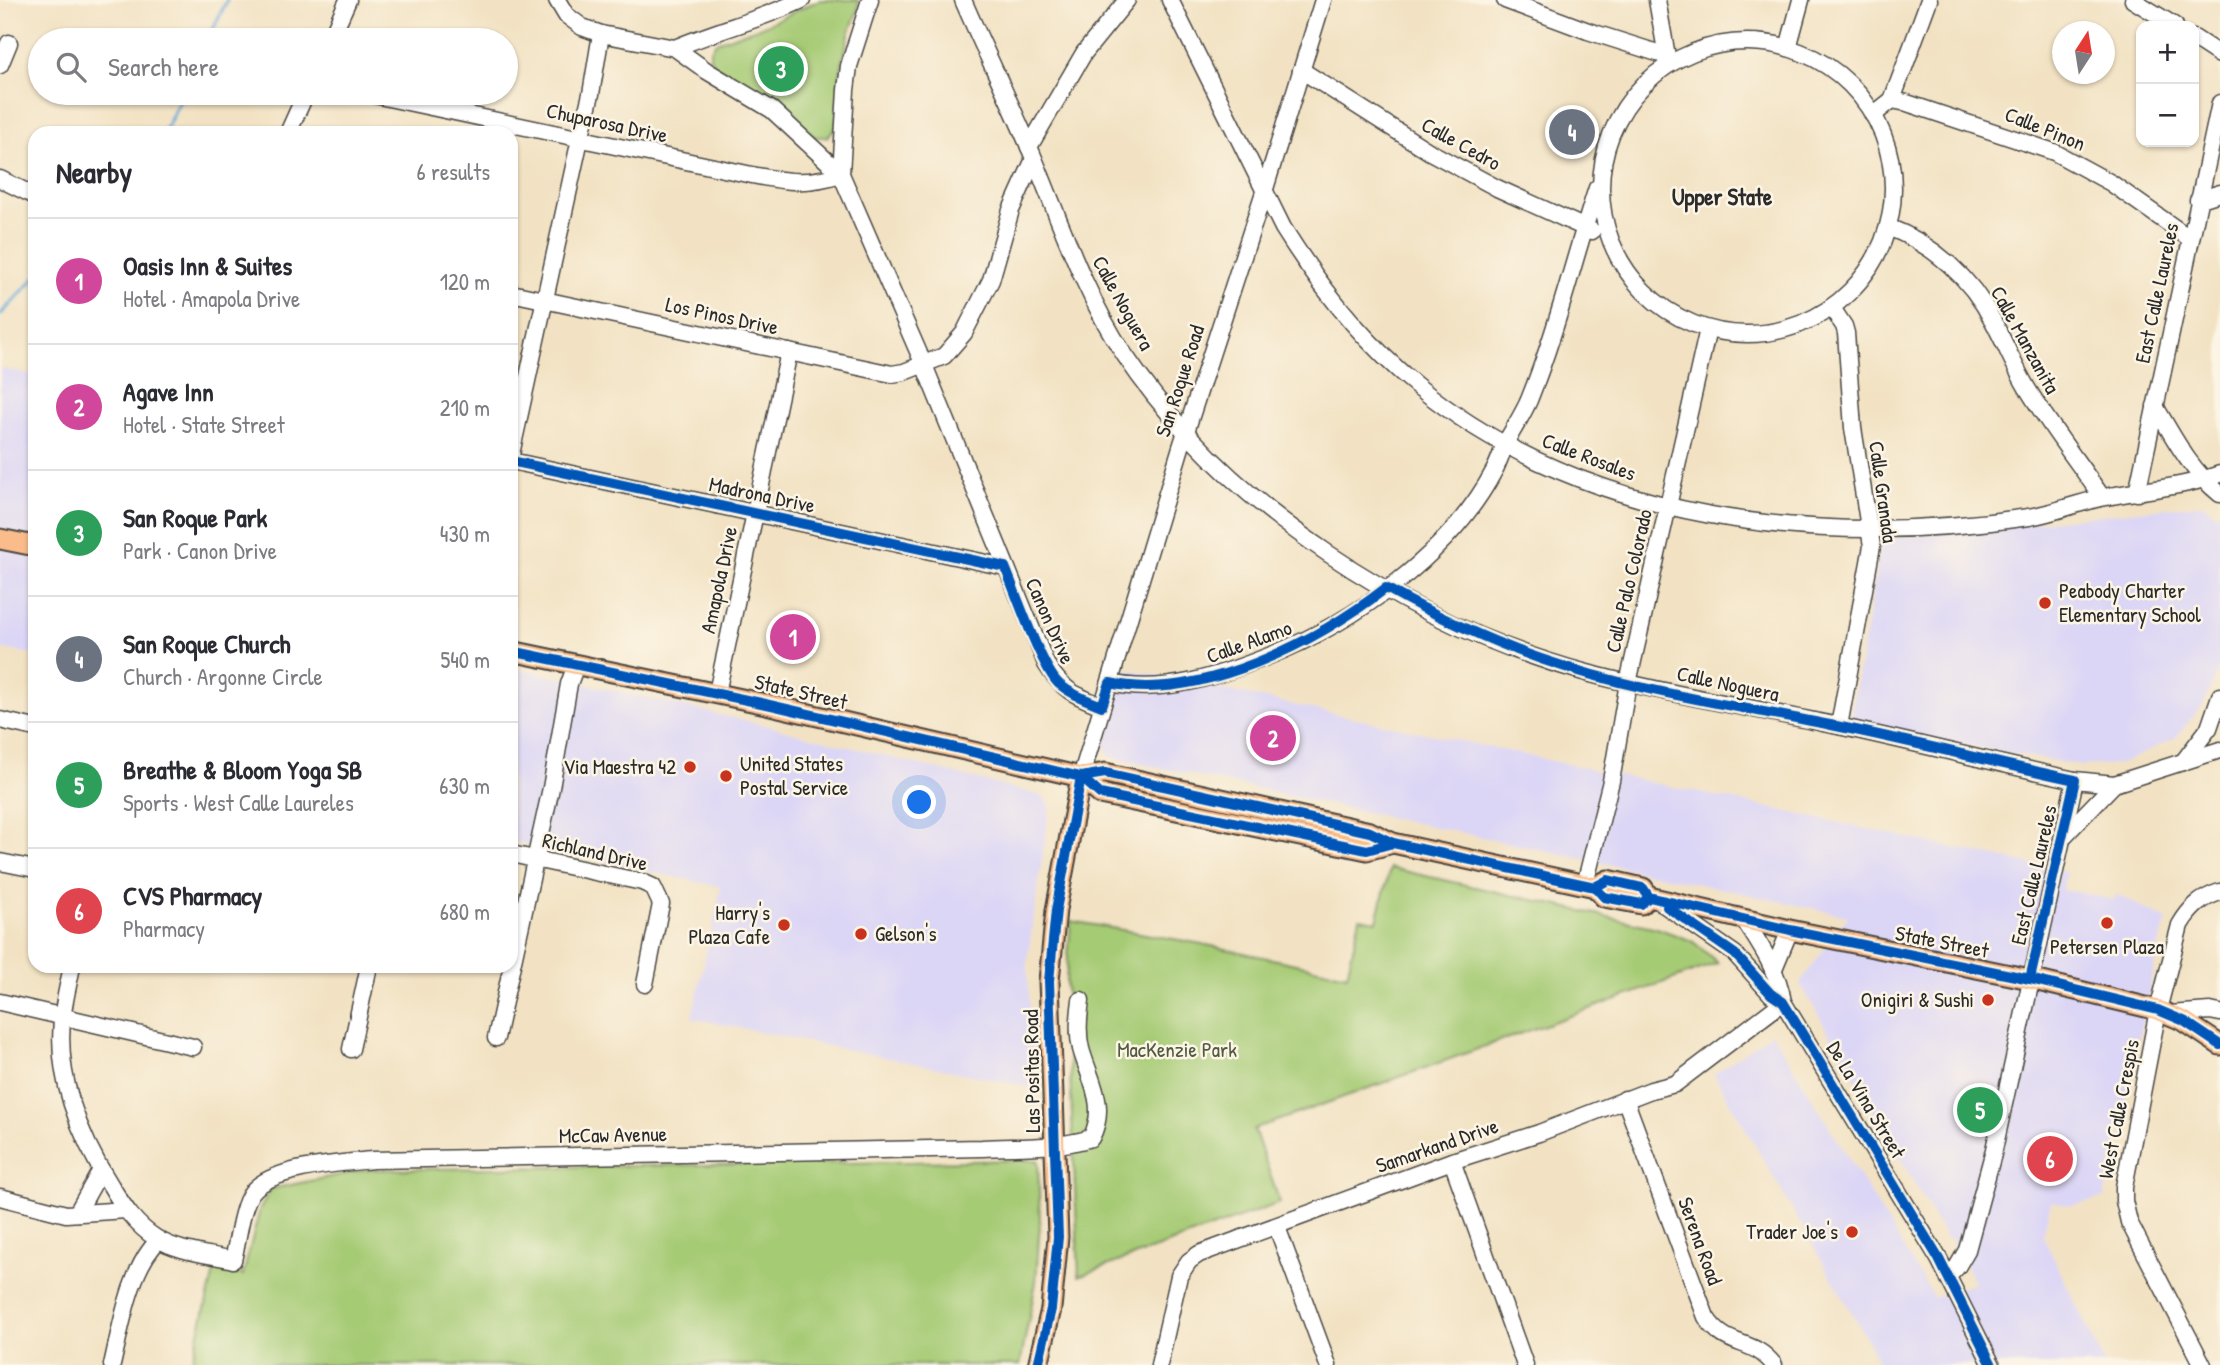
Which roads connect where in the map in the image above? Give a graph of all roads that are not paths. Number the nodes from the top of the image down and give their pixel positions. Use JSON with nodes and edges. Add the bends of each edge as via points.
{"nodes":[{"id":1,"x":348,"y":0,"type":"edge"},
{"id":2,"x":557,"y":0,"type":"edge"},
{"id":3,"x":802,"y":0,"type":"edge"},
{"id":4,"x":870,"y":0,"type":"edge"},
{"id":5,"x":963,"y":0,"type":"edge"},
{"id":6,"x":1127,"y":0,"type":"edge"},
{"id":7,"x":1170,"y":0,"type":"edge"},
{"id":8,"x":1323,"y":0,"type":"edge"},
{"id":9,"x":1505,"y":0,"type":"edge"},
{"id":10,"x":1657,"y":0,"type":"edge"},
{"id":11,"x":1801,"y":0,"type":"edge"},
{"id":12,"x":1929,"y":0,"type":"edge"},
{"id":13,"x":2133,"y":0,"type":"edge"},
{"id":14,"x":2167,"y":21,"type":"edge"},
{"id":15,"x":335,"y":28,"type":"edge"},
{"id":16,"x":601,"y":34,"type":"junction"},
{"id":17,"x":2199,"y":41,"type":"edge"},
{"id":18,"x":9,"y":43,"type":"dead end"},
{"id":19,"x":675,"y":48,"type":"junction"},
{"id":20,"x":1788,"y":48,"type":"junction"},
{"id":21,"x":2220,"y":55,"type":"edge"},
{"id":22,"x":1668,"y":60,"type":"junction"},
{"id":23,"x":0,"y":65,"type":"edge"},
{"id":24,"x":1301,"y":70,"type":"junction"},
{"id":25,"x":1892,"y":100,"type":"junction"},
{"id":26,"x":2220,"y":103,"type":"edge"},
{"id":27,"x":301,"y":105,"type":"edge"},
{"id":28,"x":421,"y":105,"type":"edge"},
{"id":29,"x":1873,"y":115,"type":"junction"},
{"id":30,"x":291,"y":126,"type":"edge"},
{"id":31,"x":580,"y":139,"type":"junction"},
{"id":32,"x":1031,"y":153,"type":"junction"},
{"id":33,"x":841,"y":174,"type":"junction"},
{"id":34,"x":0,"y":179,"type":"edge"},
{"id":35,"x":1600,"y":179,"type":"junction"},
{"id":36,"x":1264,"y":192,"type":"junction"},
{"id":37,"x":28,"y":193,"type":"edge"},
{"id":38,"x":2220,"y":193,"type":"edge"},
{"id":39,"x":2198,"y":200,"type":"junction"},
{"id":40,"x":1888,"y":227,"type":"junction"},
{"id":41,"x":1584,"y":228,"type":"junction"},
{"id":42,"x":2189,"y":238,"type":"junction"},
{"id":43,"x":1610,"y":240,"type":"junction"},
{"id":44,"x":518,"y":294,"type":"edge"},
{"id":45,"x":545,"y":300,"type":"junction"},
{"id":46,"x":1832,"y":308,"type":"junction"},
{"id":47,"x":1708,"y":329,"type":"junction"},
{"id":48,"x":789,"y":352,"type":"junction"},
{"id":49,"x":924,"y":365,"type":"junction"},
{"id":50,"x":2155,"y":406,"type":"junction"},
{"id":51,"x":518,"y":422,"type":"edge"},
{"id":52,"x":1187,"y":431,"type":"junction"},
{"id":53,"x":1505,"y":445,"type":"junction"},
{"id":54,"x":518,"y":462,"type":"edge"},
{"id":55,"x":2220,"y":474,"type":"edge"},
{"id":56,"x":2203,"y":480,"type":"junction"},
{"id":57,"x":2137,"y":493,"type":"junction"},
{"id":58,"x":2220,"y":494,"type":"edge"},
{"id":59,"x":2102,"y":498,"type":"junction"},
{"id":60,"x":1667,"y":506,"type":"junction"},
{"id":61,"x":754,"y":513,"type":"junction"},
{"id":62,"x":1871,"y":530,"type":"junction"},
{"id":63,"x":0,"y":539,"type":"edge"},
{"id":64,"x":28,"y":545,"type":"edge"},
{"id":65,"x":1005,"y":567,"type":"junction"},
{"id":66,"x":1386,"y":589,"type":"junction"},
{"id":67,"x":518,"y":653,"type":"edge"},
{"id":68,"x":576,"y":665,"type":"junction"},
{"id":69,"x":1110,"y":683,"type":"junction"},
{"id":70,"x":1628,"y":683,"type":"junction"},
{"id":71,"x":717,"y":693,"type":"junction"},
{"id":72,"x":2220,"y":696,"type":"edge"},
{"id":73,"x":1102,"y":706,"type":"junction"},
{"id":74,"x":0,"y":720,"type":"edge"},
{"id":75,"x":28,"y":726,"type":"edge"},
{"id":76,"x":1839,"y":726,"type":"junction"},
{"id":77,"x":2220,"y":750,"type":"edge"},
{"id":78,"x":2183,"y":762,"type":"junction"},
{"id":79,"x":1081,"y":777,"type":"junction"},
{"id":80,"x":2075,"y":780,"type":"junction"},
{"id":81,"x":2115,"y":784,"type":"junction"},
{"id":82,"x":2061,"y":839,"type":"junction"},
{"id":83,"x":518,"y":855,"type":"edge"},
{"id":84,"x":535,"y":859,"type":"junction"},
{"id":85,"x":0,"y":862,"type":"edge"},
{"id":86,"x":28,"y":868,"type":"edge"},
{"id":87,"x":1590,"y":886,"type":"junction"},
{"id":88,"x":2220,"y":892,"type":"edge"},
{"id":89,"x":1652,"y":898,"type":"junction"},
{"id":90,"x":1744,"y":920,"type":"junction"},
{"id":91,"x":1790,"y":930,"type":"junction"},
{"id":92,"x":518,"y":937,"type":"edge"},
{"id":93,"x":1773,"y":971,"type":"junction"},
{"id":94,"x":71,"y":973,"type":"edge"},
{"id":95,"x":367,"y":973,"type":"edge"},
{"id":96,"x":510,"y":973,"type":"edge"},
{"id":97,"x":2030,"y":979,"type":"junction"},
{"id":98,"x":645,"y":984,"type":"dead end"},
{"id":99,"x":1081,"y":1000,"type":"dead end"},
{"id":100,"x":0,"y":1002,"type":"edge"},
{"id":101,"x":1783,"y":1002,"type":"junction"},
{"id":102,"x":2164,"y":1012,"type":"junction"},
{"id":103,"x":2220,"y":1013,"type":"edge"},
{"id":104,"x":62,"y":1016,"type":"junction"},
{"id":105,"x":496,"y":1038,"type":"dead end"},
{"id":106,"x":2220,"y":1045,"type":"edge"},
{"id":107,"x":193,"y":1047,"type":"dead end"},
{"id":108,"x":351,"y":1049,"type":"dead end"},
{"id":109,"x":1625,"y":1099,"type":"junction"},
{"id":110,"x":1053,"y":1146,"type":"junction"},
{"id":111,"x":1452,"y":1161,"type":"junction"},
{"id":112,"x":101,"y":1170,"type":"junction"},
{"id":113,"x":0,"y":1197,"type":"edge"},
{"id":114,"x":126,"y":1210,"type":"junction"},
{"id":115,"x":77,"y":1213,"type":"junction"},
{"id":116,"x":1277,"y":1227,"type":"junction"},
{"id":117,"x":159,"y":1240,"type":"junction"},
{"id":118,"x":1948,"y":1276,"type":"junction"},
{"id":119,"x":112,"y":1365,"type":"edge"},
{"id":120,"x":1038,"y":1365,"type":"edge"},
{"id":121,"x":1159,"y":1365,"type":"edge"},
{"id":122,"x":1328,"y":1365,"type":"edge"},
{"id":123,"x":1525,"y":1365,"type":"edge"},
{"id":124,"x":1774,"y":1365,"type":"edge"},
{"id":125,"x":1992,"y":1365,"type":"edge"},
{"id":126,"x":2203,"y":1365,"type":"edge"}],
"edges":[{"from":1,"to":15,"type":"street"},
{"from":2,"to":16,"type":"street","name":"Canon Drive","via":[[574,22]]},
{"from":3,"to":19,"type":"street"},
{"from":4,"to":33,"type":"street","name":"Canon Drive","via":[[845,90]]},
{"from":5,"to":32,"type":"street","name":"Calle Noguera"},
{"from":6,"to":32,"type":"street","name":"Los Pinos Drive","via":[[1084,53]]},
{"from":7,"to":36,"type":"street","name":"Calle Rosales"},
{"from":8,"to":24,"type":"street","name":"San Roque Road"},
{"from":9,"to":22,"type":"street"},
{"from":10,"to":22,"type":"street"},
{"from":11,"to":20,"type":"street"},
{"from":12,"to":25,"type":"street"},
{"from":13,"to":14,"type":"street"},
{"from":16,"to":19,"type":"street","name":"Canon Drive"},
{"from":16,"to":31,"type":"street"},
{"from":17,"to":21,"type":"street"},
{"from":18,"to":23,"type":"street"},
{"from":19,"to":33,"type":"street","name":"Canon Drive","via":[[772,110]]},
{"from":20,"to":22,"type":"street","via":[[1753,43],[1717,45]]},
{"from":20,"to":29,"type":"street","via":[[1837,74]]},
{"from":22,"to":35,"type":"street","via":[[1621,114],[1608,141]]},
{"from":24,"to":36,"type":"street","name":"San Roque Road"},
{"from":24,"to":41,"type":"street","name":"Calle Cedro","via":[[1430,152]]},
{"from":25,"to":29,"type":"street"},
{"from":25,"to":42,"type":"street","name":"Calle Pinon","via":[[2054,152],[2111,183]]},
{"from":26,"to":39,"type":"street","name":"East Calle Laureles"},
{"from":27,"to":30,"type":"street"},
{"from":28,"to":31,"type":"street","name":"Chuparosa Drive"},
{"from":29,"to":40,"type":"street","via":[[1892,170]]},
{"from":31,"to":33,"type":"street","name":"Chuparosa Drive","via":[[787,182],[806,183]]},
{"from":31,"to":45,"type":"street"},
{"from":32,"to":49,"type":"street","name":"Los Pinos Drive","via":[[977,311],[950,351]]},
{"from":32,"to":52,"type":"street","name":"Calle Noguera","via":[[1104,322],[1147,385]]},
{"from":33,"to":49,"type":"street","name":"Canon Drive"},
{"from":34,"to":37,"type":"street"},
{"from":35,"to":41,"type":"street","name":"Calle Alamo"},
{"from":35,"to":43,"type":"street"},
{"from":36,"to":52,"type":"street","name":"San Roque Road"},
{"from":36,"to":53,"type":"street","name":"Calle Rosales","via":[[1305,263],[1356,327],[1416,384]]},
{"from":38,"to":39,"type":"street"},
{"from":39,"to":42,"type":"street","name":"East Calle Laureles"},
{"from":40,"to":46,"type":"street","via":[[1867,272]]},
{"from":40,"to":59,"type":"street","name":"Calle Manzanita","via":[[1940,256],[1973,289],[2022,381]]},
{"from":41,"to":43,"type":"street","name":"Calle Cedro"},
{"from":41,"to":53,"type":"street","name":"Calle Alamo","via":[[1549,346],[1528,403]]},
{"from":42,"to":50,"type":"street","name":"East Calle Laureles"},
{"from":43,"to":47,"type":"street","via":[[1622,265],[1645,294],[1675,315]]},
{"from":44,"to":45,"type":"street","name":"Los Pinos Drive"},
{"from":45,"to":48,"type":"street","name":"Los Pinos Drive"},
{"from":45,"to":51,"type":"street"},
{"from":46,"to":47,"type":"street","via":[[1799,325],[1763,334]]},
{"from":46,"to":62,"type":"street","name":"Calle Granada","via":[[1846,333],[1853,428]]},
{"from":47,"to":60,"type":"street","name":"Calle Palo Colorado"},
{"from":48,"to":49,"type":"street","name":"Los Pinos Drive","via":[[892,374]]},
{"from":48,"to":61,"type":"street","name":"Amapola Drive"},
{"from":49,"to":65,"type":"street","name":"Canon Drive"},
{"from":50,"to":56,"type":"street"},
{"from":50,"to":57,"type":"street","name":"East Calle Laureles"},
{"from":52,"to":66,"type":"street","name":"Calle Noguera","via":[[1219,466],[1285,522]]},
{"from":52,"to":69,"type":"street","name":"San Roque Road"},
{"from":53,"to":60,"type":"street","name":"Calle Rosales","via":[[1590,483]]},
{"from":53,"to":66,"type":"street","name":"Calle Alamo","via":[[1494,471],[1457,524],[1417,567]]},
{"from":54,"to":61,"type":"street","name":"Madrona Drive"},
{"from":55,"to":56,"type":"street","name":"Calle Rosales"},
{"from":56,"to":57,"type":"street","name":"Calle Rosales"},
{"from":56,"to":58,"type":"street"},
{"from":57,"to":59,"type":"street","name":"Calle Rosales"},
{"from":59,"to":62,"type":"street","name":"Calle Rosales","via":[[2033,516]]},
{"from":60,"to":62,"type":"street","name":"Calle Rosales","via":[[1768,523]]},
{"from":60,"to":70,"type":"street","name":"Calle Palo Colorado"},
{"from":61,"to":65,"type":"street","name":"Madrona Drive"},
{"from":61,"to":71,"type":"street","name":"Amapola Drive"},
{"from":62,"to":76,"type":"street","name":"Calle Granada","via":[[1872,546]]},
{"from":63,"to":64,"type":"main road"},
{"from":65,"to":73,"type":"street","name":"Canon Drive","via":[[1056,681],[1077,697]]},
{"from":66,"to":69,"type":"street","name":"Calle Alamo","via":[[1300,644],[1230,671],[1173,685]]},
{"from":66,"to":70,"type":"street","name":"Calle Noguera","via":[[1486,638]]},
{"from":67,"to":68,"type":"main road","name":"State Street"},
{"from":68,"to":71,"type":"main road","name":"State Street"},
{"from":68,"to":84,"type":"street"},
{"from":69,"to":73,"type":"street","name":"San Roque Road"},
{"from":70,"to":76,"type":"street","name":"Calle Noguera"},
{"from":70,"to":87,"type":"street","name":"Calle Palo Colorado"},
{"from":71,"to":79,"type":"main road","name":"State Street"},
{"from":72,"to":78,"type":"street","via":[[2209,728]]},
{"from":73,"to":79,"type":"street","name":"San Roque Road"},
{"from":74,"to":75,"type":"street"},
{"from":76,"to":80,"type":"street","name":"Calle Noguera"},
{"from":77,"to":78,"type":"street","name":"Calle Noguera"},
{"from":78,"to":81,"type":"street","name":"Calle Noguera"},
{"from":79,"to":87,"type":"main road","name":"State Street","via":[[1100,794],[1367,850],[1393,843]]},
{"from":79,"to":110,"type":"main road","name":"Las Positas Road","via":[[1051,942]]},
{"from":80,"to":81,"type":"street","name":"Calle Noguera"},
{"from":80,"to":82,"type":"street","name":"East Calle Laureles"},
{"from":81,"to":82,"type":"street","name":"East Calle Laureles"},
{"from":82,"to":97,"type":"street","name":"East Calle Laureles"},
{"from":83,"to":84,"type":"street","name":"Richland Drive"},
{"from":84,"to":92,"type":"street"},
{"from":84,"to":98,"type":"street","name":"Richland Drive","via":[[653,887],[661,904]]},
{"from":85,"to":86,"type":"street"},
{"from":87,"to":89,"type":"main road","name":"State Street","via":[[1608,880],[1643,888]]},
{"from":88,"to":102,"type":"street","name":"West Calle Crespis","via":[[2203,898],[2180,925]]},
{"from":89,"to":90,"type":"main road","name":"State Street"},
{"from":89,"to":101,"type":"street","name":"De La Vina Street","via":[[1735,954]]},
{"from":90,"to":91,"type":"main road","name":"State Street"},
{"from":90,"to":93,"type":"street","name":"De La Vina Street"},
{"from":91,"to":93,"type":"street"},
{"from":91,"to":97,"type":"main road","name":"State Street"},
{"from":93,"to":101,"type":"street","name":"De La Vina Street"},
{"from":94,"to":104,"type":"street"},
{"from":95,"to":108,"type":"street"},
{"from":96,"to":105,"type":"street"},
{"from":97,"to":102,"type":"main road","name":"State Street"},
{"from":97,"to":118,"type":"street","name":"East Calle Laureles","via":[[1976,1220],[1963,1259]]},
{"from":99,"to":110,"type":"street","name":"McCaw Avenue","via":[[1081,1049],[1099,1109],[1098,1124],[1091,1138]]},
{"from":100,"to":104,"type":"street"},
{"from":101,"to":109,"type":"street","name":"Samarkand Drive","via":[[1681,1081]]},
{"from":101,"to":118,"type":"street","name":"De La Vina Street"},
{"from":102,"to":103,"type":"street"},
{"from":102,"to":106,"type":"main road","name":"State Street"},
{"from":102,"to":126,"type":"street","name":"West Calle Crespis","via":[[2124,1201],[2129,1222]]},
{"from":104,"to":107,"type":"street"},
{"from":104,"to":112,"type":"street","via":[[63,1063],[71,1101]]},
{"from":109,"to":111,"type":"street","name":"Samarkand Drive"},
{"from":109,"to":124,"type":"street","name":"Serena Road","via":[[1706,1317],[1724,1337],[1757,1349]]},
{"from":110,"to":117,"type":"street","name":"McCaw Avenue","via":[[372,1160],[310,1168],[265,1180],[249,1197],[233,1260]]},
{"from":110,"to":120,"type":"main road","name":"Las Positas Road","via":[[1057,1251],[1051,1309]]},
{"from":111,"to":116,"type":"street","name":"Samarkand Drive"},
{"from":111,"to":123,"type":"street"},
{"from":112,"to":114,"type":"street"},
{"from":112,"to":115,"type":"street"},
{"from":113,"to":115,"type":"street"},
{"from":114,"to":115,"type":"street"},
{"from":114,"to":117,"type":"street"},
{"from":116,"to":121,"type":"street","name":"Samarkand Drive","via":[[1199,1254],[1185,1266]]},
{"from":116,"to":122,"type":"street"},
{"from":117,"to":119,"type":"street","via":[[148,1250],[133,1288]]},
{"from":118,"to":125,"type":"street","name":"De La Vina Street"}]}
